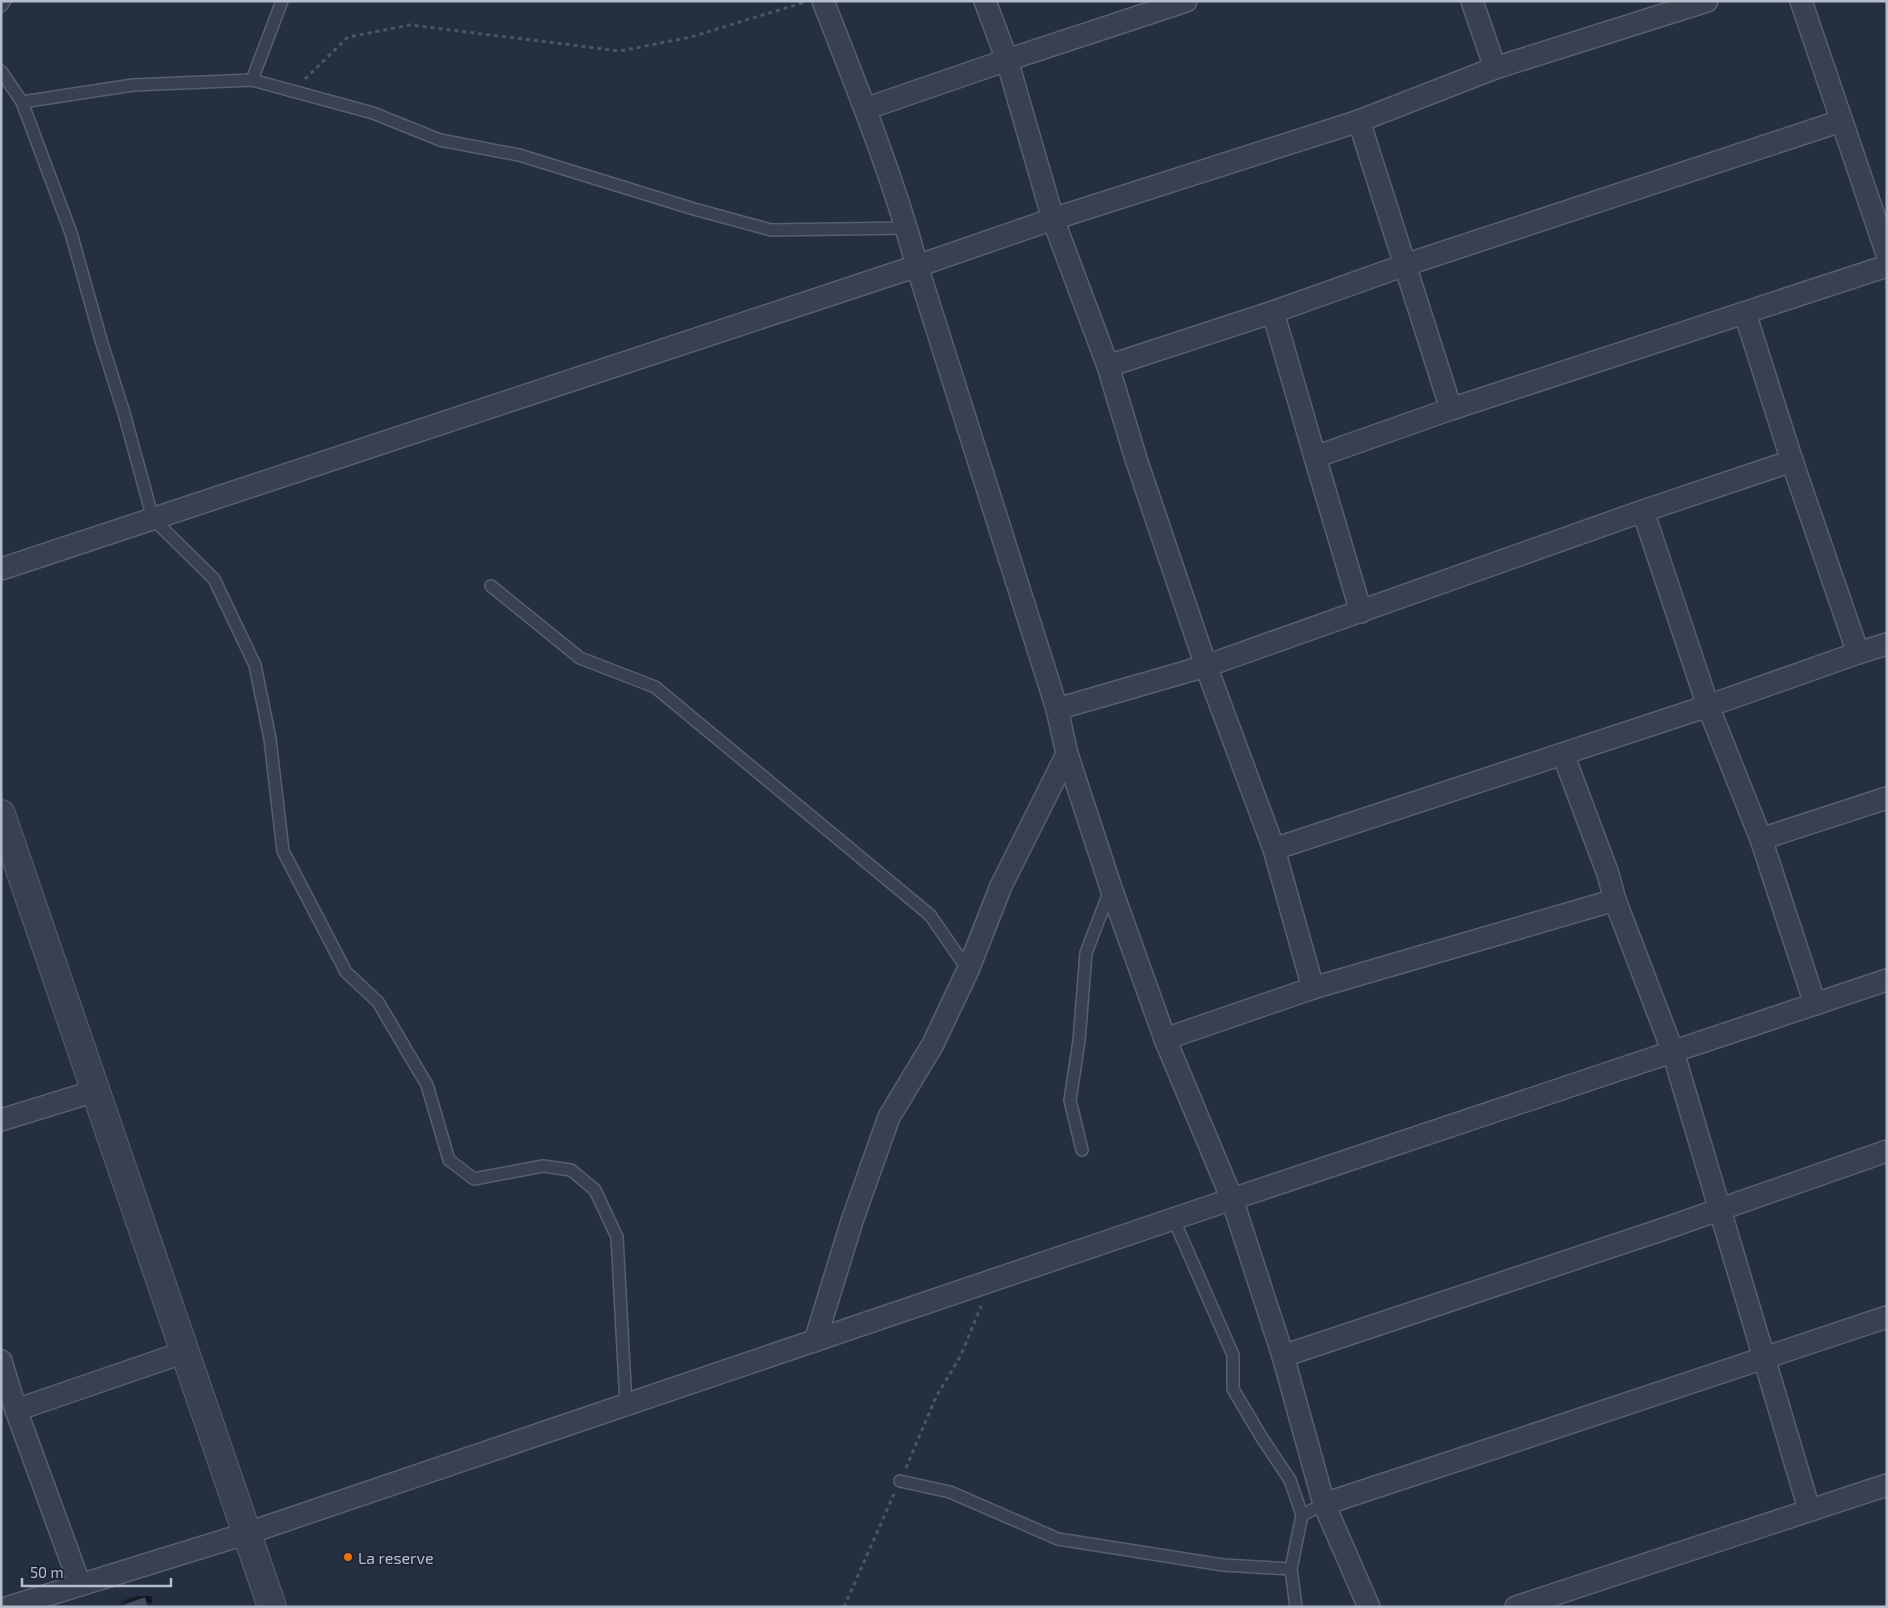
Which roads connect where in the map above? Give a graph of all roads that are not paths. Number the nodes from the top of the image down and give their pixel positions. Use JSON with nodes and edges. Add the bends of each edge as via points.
{"nodes":[{"id":1,"x":5,"y":1,"type":"edge"},
{"id":2,"x":282,"y":1,"type":"edge"},
{"id":3,"x":823,"y":1,"type":"edge"},
{"id":4,"x":986,"y":1,"type":"edge"},
{"id":5,"x":1186,"y":1,"type":"edge"},
{"id":6,"x":1472,"y":1,"type":"edge"},
{"id":7,"x":1707,"y":1,"type":"edge"},
{"id":8,"x":1801,"y":1,"type":"edge"},
{"id":9,"x":1,"y":6,"type":"edge"},
{"id":10,"x":1152,"y":6,"type":"edge"},
{"id":11,"x":1007,"y":60,"type":"junction"},
{"id":12,"x":1495,"y":68,"type":"junction"},
{"id":13,"x":1,"y":71,"type":"edge"},
{"id":14,"x":252,"y":80,"type":"junction"},
{"id":15,"x":22,"y":102,"type":"junction"},
{"id":16,"x":866,"y":109,"type":"junction"},
{"id":17,"x":1841,"y":120,"type":"junction"},
{"id":18,"x":1359,"y":122,"type":"junction"},
{"id":19,"x":1053,"y":218,"type":"junction"},
{"id":20,"x":907,"y":228,"type":"junction"},
{"id":21,"x":1887,"y":254,"type":"edge"},
{"id":22,"x":1405,"y":265,"type":"junction"},
{"id":23,"x":917,"y":266,"type":"junction"},
{"id":24,"x":1887,"y":266,"type":"edge"},
{"id":25,"x":1273,"y":312,"type":"junction"},
{"id":26,"x":1745,"y":313,"type":"junction"},
{"id":27,"x":1108,"y":366,"type":"junction"},
{"id":28,"x":1451,"y":409,"type":"junction"},
{"id":29,"x":1315,"y":458,"type":"junction"},
{"id":30,"x":1792,"y":461,"type":"junction"},
{"id":31,"x":1643,"y":511,"type":"junction"},
{"id":32,"x":153,"y":519,"type":"junction"},
{"id":33,"x":1,"y":569,"type":"edge"},
{"id":34,"x":491,"y":586,"type":"dead end"},
{"id":35,"x":1361,"y":612,"type":"junction"},
{"id":36,"x":1887,"y":644,"type":"edge"},
{"id":37,"x":1858,"y":653,"type":"junction"},
{"id":38,"x":1206,"y":666,"type":"junction"},
{"id":39,"x":1708,"y":706,"type":"junction"},
{"id":40,"x":1057,"y":709,"type":"junction"},
{"id":41,"x":1067,"y":754,"type":"junction"},
{"id":42,"x":1563,"y":754,"type":"junction"},
{"id":43,"x":1887,"y":798,"type":"edge"},
{"id":44,"x":1,"y":814,"type":"edge"},
{"id":45,"x":1761,"y":839,"type":"junction"},
{"id":46,"x":1274,"y":850,"type":"junction"},
{"id":47,"x":1111,"y":888,"type":"junction"},
{"id":48,"x":1615,"y":900,"type":"junction"},
{"id":49,"x":968,"y":970,"type":"junction"},
{"id":50,"x":1887,"y":980,"type":"edge"},
{"id":51,"x":1313,"y":988,"type":"junction"},
{"id":52,"x":1815,"y":1004,"type":"junction"},
{"id":53,"x":1164,"y":1039,"type":"junction"},
{"id":54,"x":1674,"y":1052,"type":"junction"},
{"id":55,"x":95,"y":1091,"type":"junction"},
{"id":56,"x":1,"y":1120,"type":"edge"},
{"id":57,"x":1082,"y":1150,"type":"dead end"},
{"id":58,"x":1887,"y":1151,"type":"edge"},
{"id":59,"x":1232,"y":1199,"type":"junction"},
{"id":60,"x":1720,"y":1210,"type":"junction"},
{"id":61,"x":1174,"y":1220,"type":"junction"},
{"id":62,"x":1887,"y":1317,"type":"edge"},
{"id":63,"x":815,"y":1341,"type":"junction"},
{"id":64,"x":185,"y":1352,"type":"junction"},
{"id":65,"x":1283,"y":1356,"type":"junction"},
{"id":66,"x":1764,"y":1358,"type":"junction"},
{"id":67,"x":1,"y":1361,"type":"edge"},
{"id":68,"x":626,"y":1405,"type":"junction"},
{"id":69,"x":16,"y":1410,"type":"junction"},
{"id":70,"x":900,"y":1481,"type":"road end"},
{"id":71,"x":1887,"y":1485,"type":"edge"},
{"id":72,"x":1324,"y":1504,"type":"junction"},
{"id":73,"x":1809,"y":1509,"type":"junction"},
{"id":74,"x":1302,"y":1515,"type":"junction"},
{"id":75,"x":248,"y":1533,"type":"junction"},
{"id":76,"x":1291,"y":1569,"type":"junction"},
{"id":77,"x":80,"y":1585,"type":"junction"},
{"id":78,"x":1521,"y":1606,"type":"edge"},
{"id":79,"x":9,"y":1607,"type":"edge"},
{"id":80,"x":272,"y":1607,"type":"edge"},
{"id":81,"x":1296,"y":1607,"type":"edge"},
{"id":82,"x":1369,"y":1607,"type":"edge"}],
"edges":[{"from":1,"to":9,"type":"lane"},
{"from":2,"to":14,"type":"lane"},
{"from":3,"to":16,"type":"street"},
{"from":4,"to":11,"type":"street"},
{"from":5,"to":10,"type":"street"},
{"from":6,"to":12,"type":"street"},
{"from":7,"to":12,"type":"street"},
{"from":8,"to":17,"type":"street"},
{"from":10,"to":11,"type":"street"},
{"from":11,"to":16,"type":"street"},
{"from":11,"to":19,"type":"street"},
{"from":12,"to":18,"type":"street"},
{"from":13,"to":15,"type":"lane"},
{"from":14,"to":15,"type":"lane","via":[[133,85]]},
{"from":14,"to":20,"type":"lane","via":[[373,113],[440,140],[519,156],[771,230]]},
{"from":15,"to":32,"type":"lane","via":[[71,233]]},
{"from":16,"to":20,"type":"street"},
{"from":17,"to":21,"type":"street"},
{"from":17,"to":22,"type":"street"},
{"from":18,"to":19,"type":"street"},
{"from":18,"to":22,"type":"street"},
{"from":19,"to":23,"type":"street"},
{"from":19,"to":27,"type":"street"},
{"from":20,"to":23,"type":"street"},
{"from":22,"to":25,"type":"street"},
{"from":22,"to":28,"type":"street"},
{"from":23,"to":32,"type":"street"},
{"from":23,"to":40,"type":"street"},
{"from":24,"to":26,"type":"street"},
{"from":25,"to":27,"type":"street"},
{"from":25,"to":29,"type":"street"},
{"from":26,"to":28,"type":"street"},
{"from":26,"to":30,"type":"street"},
{"from":27,"to":38,"type":"street"},
{"from":28,"to":29,"type":"street"},
{"from":29,"to":35,"type":"street"},
{"from":30,"to":31,"type":"street"},
{"from":30,"to":37,"type":"street"},
{"from":31,"to":35,"type":"street"},
{"from":31,"to":39,"type":"street"},
{"from":32,"to":33,"type":"street"},
{"from":32,"to":68,"type":"lane","via":[[214,579],[255,665],[270,739],[284,851],[346,972],[378,1002],[428,1085],[449,1160],[474,1179],[544,1166],[571,1170],[595,1190],[617,1237]]},
{"from":34,"to":49,"type":"lane","via":[[580,658],[655,687],[930,915]]},
{"from":35,"to":38,"type":"street"},
{"from":36,"to":37,"type":"street"},
{"from":37,"to":39,"type":"street"},
{"from":38,"to":40,"type":"street"},
{"from":38,"to":46,"type":"street"},
{"from":39,"to":42,"type":"street"},
{"from":39,"to":45,"type":"street"},
{"from":40,"to":41,"type":"street"},
{"from":41,"to":47,"type":"street"},
{"from":41,"to":49,"type":"street","via":[[1001,886]]},
{"from":42,"to":46,"type":"street"},
{"from":42,"to":48,"type":"street"},
{"from":43,"to":45,"type":"street"},
{"from":44,"to":55,"type":"street"},
{"from":45,"to":52,"type":"street"},
{"from":46,"to":51,"type":"street"},
{"from":47,"to":53,"type":"street"},
{"from":47,"to":57,"type":"lane","via":[[1086,953],[1079,1041],[1070,1100]]},
{"from":48,"to":51,"type":"street"},
{"from":48,"to":54,"type":"street"},
{"from":49,"to":63,"type":"street","via":[[933,1044],[889,1116]]},
{"from":50,"to":52,"type":"street"},
{"from":51,"to":53,"type":"street"},
{"from":52,"to":54,"type":"street"},
{"from":53,"to":59,"type":"street"},
{"from":54,"to":59,"type":"street"},
{"from":54,"to":60,"type":"street"},
{"from":55,"to":56,"type":"street"},
{"from":55,"to":64,"type":"street"},
{"from":58,"to":60,"type":"street"},
{"from":59,"to":61,"type":"street"},
{"from":59,"to":65,"type":"street"},
{"from":60,"to":65,"type":"street"},
{"from":60,"to":66,"type":"street"},
{"from":61,"to":63,"type":"street"},
{"from":61,"to":74,"type":"lane","via":[[1233,1355],[1234,1389],[1290,1480]]},
{"from":62,"to":66,"type":"street"},
{"from":63,"to":68,"type":"street"},
{"from":64,"to":69,"type":"street"},
{"from":64,"to":75,"type":"street"},
{"from":65,"to":72,"type":"street"},
{"from":66,"to":72,"type":"street"},
{"from":66,"to":73,"type":"street"},
{"from":67,"to":69,"type":"street"},
{"from":68,"to":75,"type":"street"},
{"from":69,"to":77,"type":"street"},
{"from":70,"to":76,"type":"lane","via":[[950,1492],[1058,1539],[1223,1565]]},
{"from":71,"to":73,"type":"street"},
{"from":72,"to":74,"type":"lane"},
{"from":72,"to":82,"type":"street"},
{"from":73,"to":78,"type":"street"},
{"from":74,"to":76,"type":"lane"},
{"from":75,"to":77,"type":"street"},
{"from":75,"to":80,"type":"street"},
{"from":76,"to":81,"type":"lane"},
{"from":77,"to":79,"type":"street"}]}
